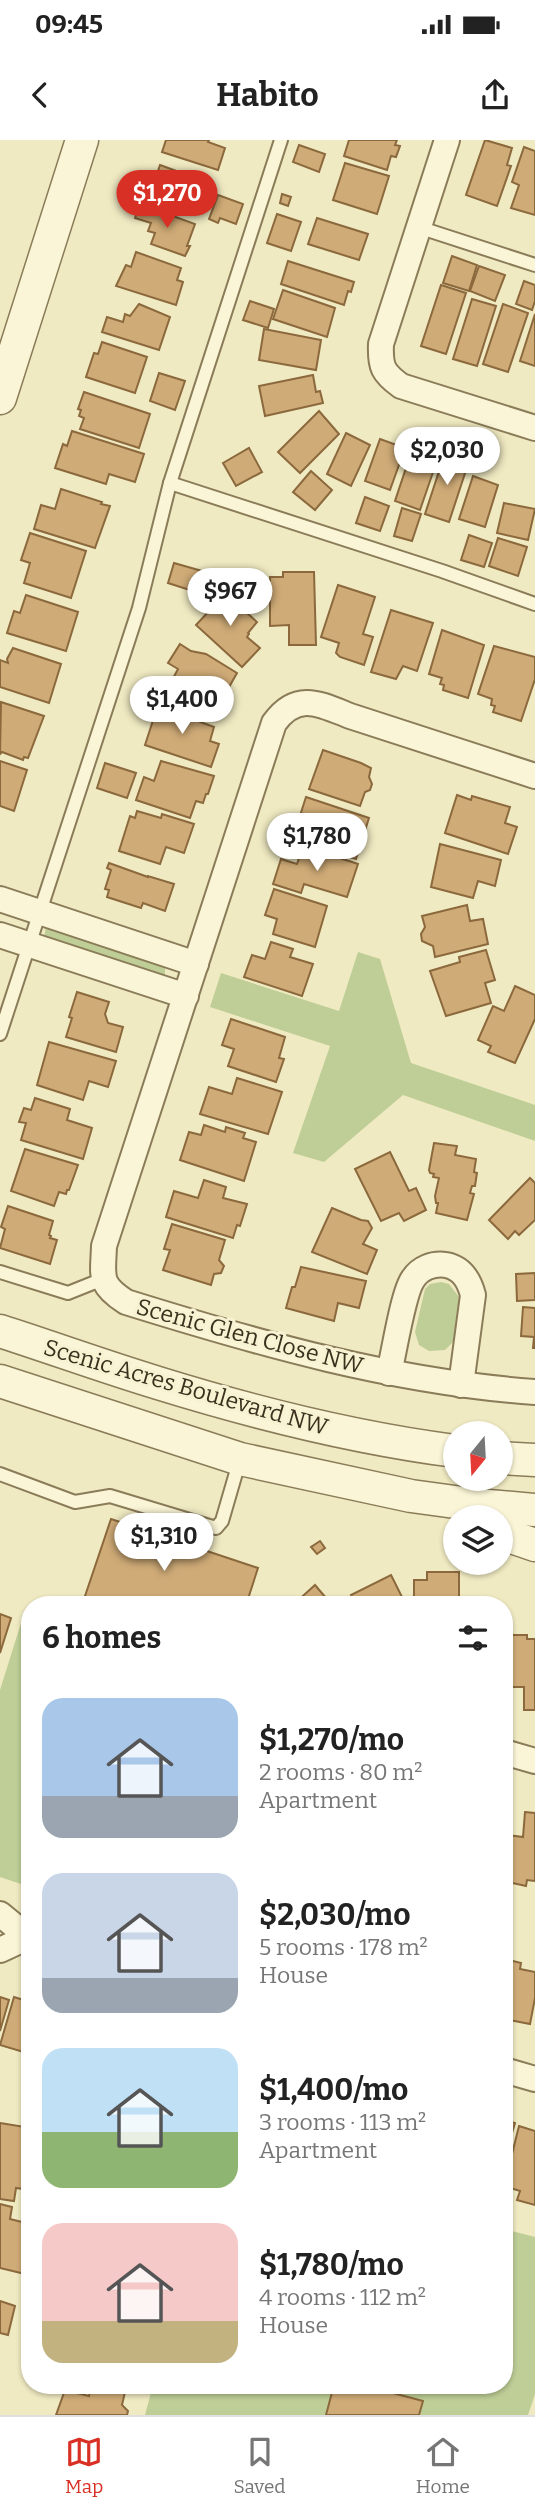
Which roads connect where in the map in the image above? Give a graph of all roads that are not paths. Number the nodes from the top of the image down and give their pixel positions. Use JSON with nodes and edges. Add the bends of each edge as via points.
{"nodes":[{"id":1,"x":82,"y":140,"type":"edge"},
{"id":2,"x":281,"y":140,"type":"edge"},
{"id":3,"x":447,"y":140,"type":"edge"},
{"id":4,"x":418,"y":227,"type":"junction"},
{"id":5,"x":535,"y":265,"type":"edge"},
{"id":6,"x":0,"y":398,"type":"edge"},
{"id":7,"x":535,"y":428,"type":"edge"},
{"id":8,"x":170,"y":483,"type":"junction"},
{"id":9,"x":535,"y":604,"type":"edge"},
{"id":10,"x":535,"y":776,"type":"edge"},
{"id":11,"x":0,"y":899,"type":"edge"},
{"id":12,"x":40,"y":913,"type":"junction"},
{"id":13,"x":0,"y":935,"type":"edge"},
{"id":14,"x":30,"y":944,"type":"junction"},
{"id":15,"x":196,"y":964,"type":"junction"},
{"id":16,"x":186,"y":996,"type":"junction"},
{"id":17,"x":0,"y":1034,"type":"edge"},
{"id":18,"x":0,"y":1272,"type":"edge"},
{"id":19,"x":103,"y":1279,"type":"junction"},
{"id":20,"x":0,"y":1331,"type":"edge"},
{"id":21,"x":389,"y":1373,"type":"junction"},
{"id":22,"x":0,"y":1381,"type":"edge"},
{"id":23,"x":461,"y":1385,"type":"junction"},
{"id":24,"x":535,"y":1392,"type":"edge"},
{"id":25,"x":443,"y":1449,"type":"edge"},
{"id":26,"x":240,"y":1459,"type":"junction"},
{"id":27,"x":513,"y":1459,"type":"edge"},
{"id":28,"x":535,"y":1460,"type":"edge"},
{"id":29,"x":0,"y":1474,"type":"edge"},
{"id":30,"x":411,"y":1496,"type":"junction"},
{"id":31,"x":535,"y":1510,"type":"edge"},
{"id":32,"x":443,"y":1515,"type":"edge"},
{"id":33,"x":513,"y":1537,"type":"edge"},
{"id":34,"x":535,"y":1545,"type":"edge"},
{"id":35,"x":513,"y":1755,"type":"edge"},
{"id":36,"x":535,"y":1761,"type":"edge"},
{"id":37,"x":0,"y":1914,"type":"edge"},
{"id":38,"x":21,"y":1931,"type":"edge"},
{"id":39,"x":21,"y":1941,"type":"edge"},
{"id":40,"x":0,"y":1950,"type":"edge"},
{"id":41,"x":513,"y":2073,"type":"edge"},
{"id":42,"x":535,"y":2079,"type":"edge"}],
"edges":[{"from":1,"to":6,"type":"street"},
{"from":2,"to":8,"type":"lane"},
{"from":3,"to":4,"type":"street"},
{"from":4,"to":5,"type":"lane"},
{"from":4,"to":7,"type":"street","via":[[381,344],[380,361],[387,375],[401,386]]},
{"from":8,"to":9,"type":"lane"},
{"from":8,"to":12,"type":"lane","via":[[139,608]]},
{"from":10,"to":15,"type":"street","via":[[321,704],[289,707],[274,723]]},
{"from":11,"to":12,"type":"street"},
{"from":12,"to":14,"type":"lane"},
{"from":12,"to":15,"type":"street"},
{"from":13,"to":14,"type":"street"},
{"from":14,"to":16,"type":"street"},
{"from":14,"to":17,"type":"lane"},
{"from":15,"to":16,"type":"street"},
{"from":16,"to":19,"type":"street","via":[[104,1246]]},
{"from":18,"to":19,"type":"lane","via":[[68,1293]]},
{"from":19,"to":21,"type":"street","name":"Scenic Glen Close NW","via":[[111,1293],[126,1302],[238,1337]]},
{"from":20,"to":25,"type":"street","name":"Scenic Acres Boulevard NW","via":[[264,1413]]},
{"from":21,"to":23,"type":"street","name":"Scenic Glen Close NW"},
{"from":21,"to":23,"type":"street","via":[[410,1282],[425,1268],[445,1265],[464,1275],[473,1295]]},
{"from":22,"to":26,"type":"street","name":"Scenic Acres Boulevard NW"},
{"from":23,"to":24,"type":"street","name":"Scenic Glen Close NW"},
{"from":26,"to":29,"type":"lane","via":[[216,1528],[110,1496],[75,1502]]},
{"from":26,"to":30,"type":"street","name":"Scenic Acres Boulevard NW"},
{"from":27,"to":28,"type":"street"},
{"from":30,"to":31,"type":"street","name":"Scenic Acres Boulevard NW"},
{"from":30,"to":32,"type":"street"},
{"from":33,"to":34,"type":"street"},
{"from":35,"to":36,"type":"street"},
{"from":37,"to":38,"type":"street"},
{"from":39,"to":40,"type":"street"},
{"from":41,"to":42,"type":"street"}]}
